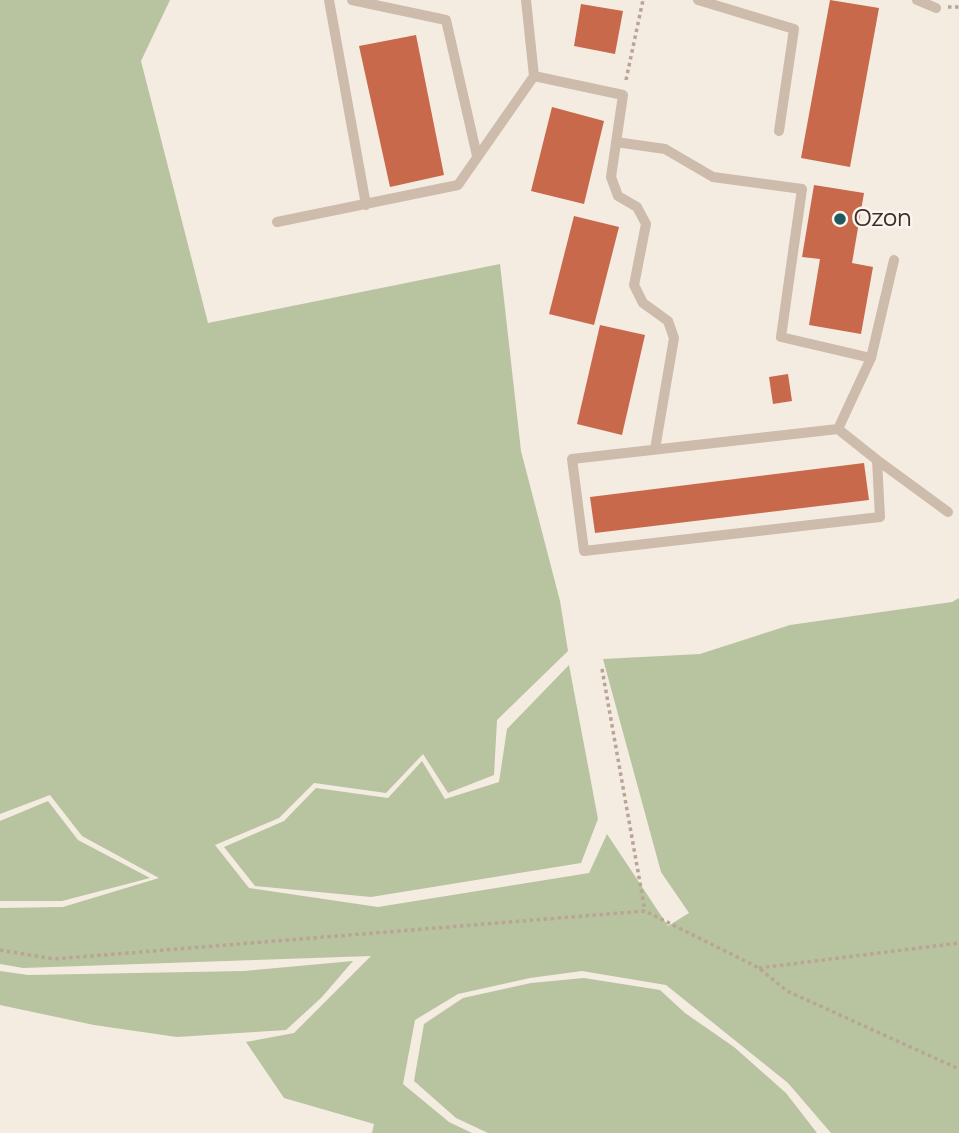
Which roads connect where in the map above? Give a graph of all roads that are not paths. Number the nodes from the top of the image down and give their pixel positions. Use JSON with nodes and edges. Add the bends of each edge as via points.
{"nodes":[{"id":1,"x":329,"y":0,"type":"edge"},
{"id":2,"x":352,"y":0,"type":"edge"},
{"id":3,"x":526,"y":0,"type":"edge"},
{"id":4,"x":698,"y":0,"type":"edge"},
{"id":5,"x":918,"y":0,"type":"edge"},
{"id":6,"x":936,"y":8,"type":"dead end"},
{"id":7,"x":534,"y":76,"type":"junction"},
{"id":8,"x":779,"y":131,"type":"dead end"},
{"id":9,"x":616,"y":142,"type":"junction"},
{"id":10,"x":477,"y":156,"type":"junction"},
{"id":11,"x":366,"y":205,"type":"junction"},
{"id":12,"x":277,"y":222,"type":"dead end"},
{"id":13,"x":894,"y":260,"type":"dead end"},
{"id":14,"x":871,"y":358,"type":"junction"},
{"id":15,"x":838,"y":429,"type":"junction"},
{"id":16,"x":655,"y":449,"type":"junction"},
{"id":17,"x":877,"y":460,"type":"junction"},
{"id":18,"x":948,"y":512,"type":"dead end"}],
"edges":[{"from":1,"to":11,"type":"lane"},
{"from":2,"to":10,"type":"lane","via":[[446,20]]},
{"from":3,"to":7,"type":"lane"},
{"from":4,"to":8,"type":"lane","via":[[794,29]]},
{"from":5,"to":6,"type":"lane"},
{"from":7,"to":9,"type":"lane","via":[[623,95]]},
{"from":7,"to":10,"type":"lane"},
{"from":9,"to":14,"type":"lane","via":[[665,149],[713,177],[802,189],[781,337]]},
{"from":9,"to":16,"type":"lane","via":[[611,177],[618,196],[637,207],[646,224],[634,285],[643,303],[668,321],[674,338]]},
{"from":10,"to":11,"type":"lane","via":[[458,185]]},
{"from":11,"to":12,"type":"lane"},
{"from":13,"to":14,"type":"lane"},
{"from":14,"to":15,"type":"lane"},
{"from":15,"to":16,"type":"lane"},
{"from":15,"to":17,"type":"lane"},
{"from":16,"to":17,"type":"lane","via":[[572,459],[584,551],[880,517]]},
{"from":17,"to":18,"type":"lane"}]}
